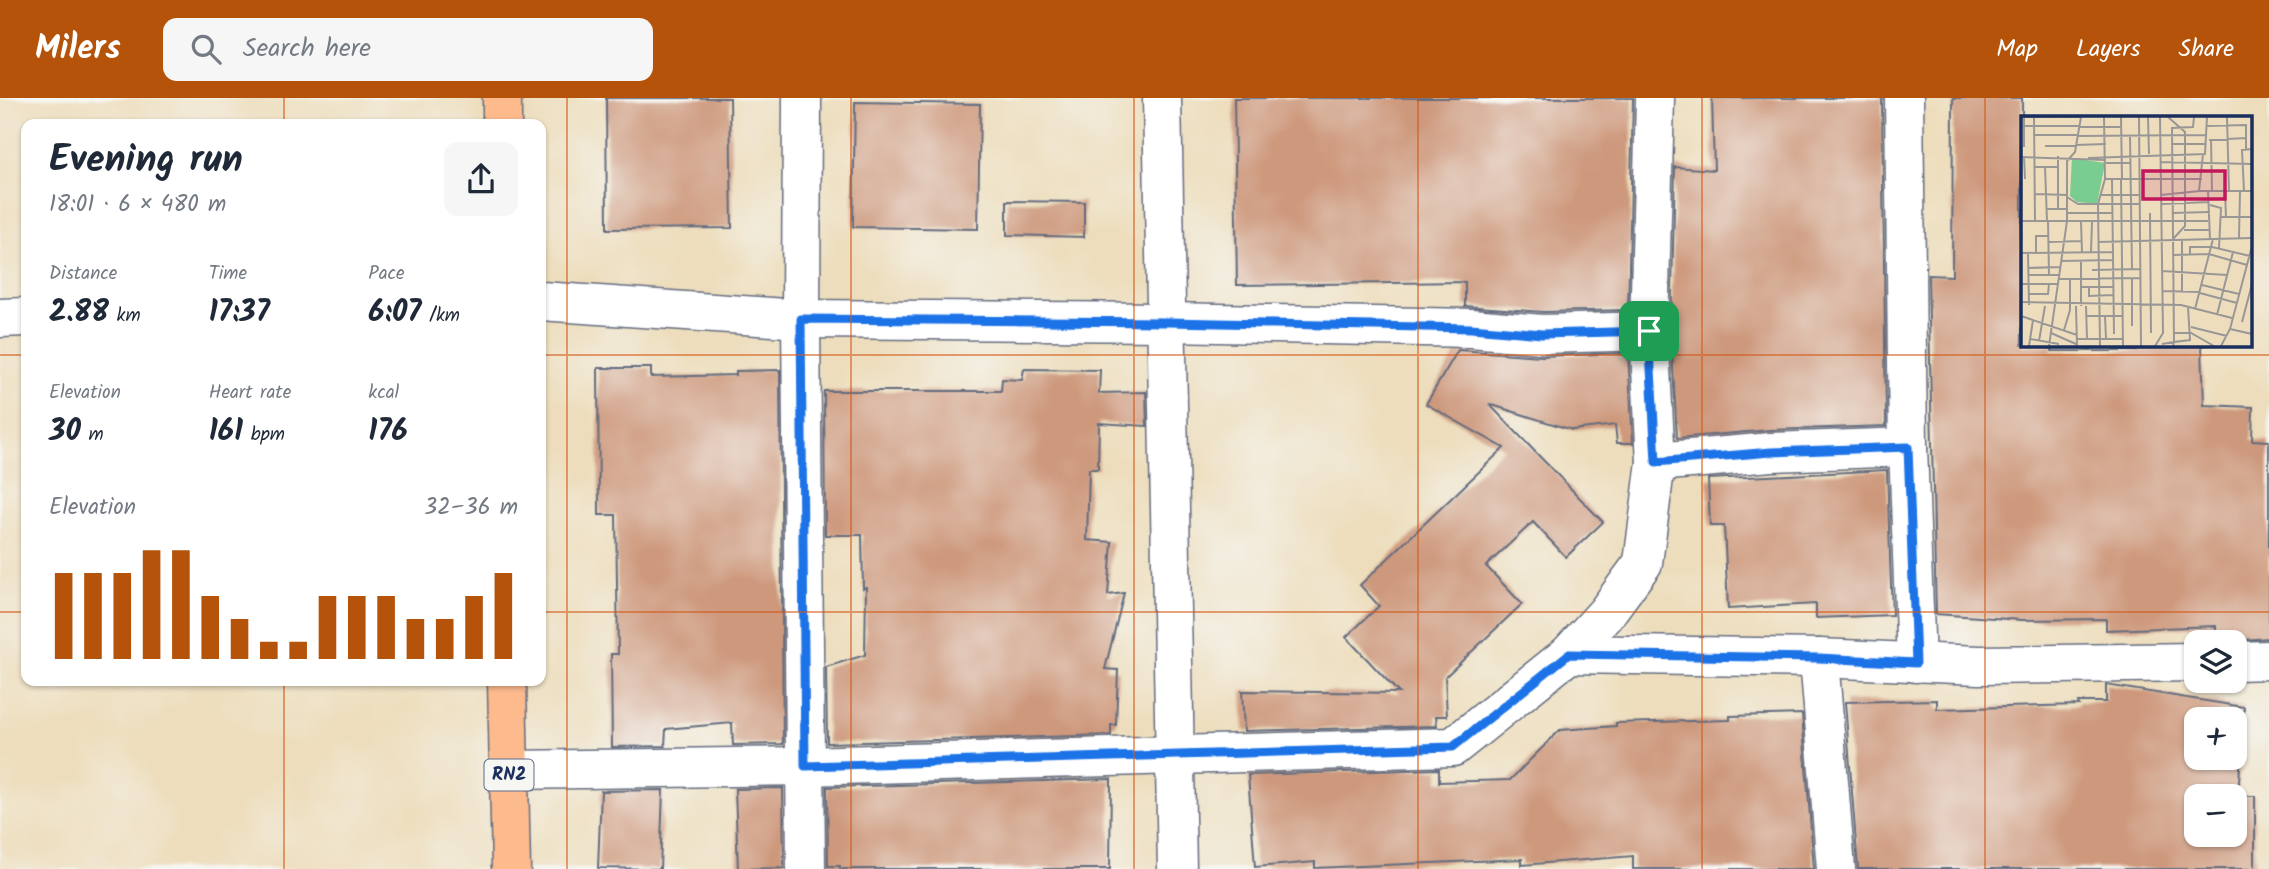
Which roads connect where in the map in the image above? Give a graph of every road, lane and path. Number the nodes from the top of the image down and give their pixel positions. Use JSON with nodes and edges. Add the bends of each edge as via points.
{"nodes":[{"id":1,"x":502,"y":98,"type":"edge"},
{"id":2,"x":802,"y":98,"type":"edge"},
{"id":3,"x":1163,"y":98,"type":"edge"},
{"id":4,"x":1655,"y":98,"type":"edge"},
{"id":5,"x":1904,"y":98,"type":"edge"},
{"id":6,"x":502,"y":119,"type":"edge"},
{"id":7,"x":546,"y":301,"type":"edge"},
{"id":8,"x":21,"y":317,"type":"edge"},
{"id":9,"x":0,"y":318,"type":"edge"},
{"id":10,"x":801,"y":319,"type":"junction"},
{"id":11,"x":1168,"y":322,"type":"junction"},
{"id":12,"x":1649,"y":331,"type":"junction"},
{"id":13,"x":1908,"y":447,"type":"junction"},
{"id":14,"x":1656,"y":462,"type":"junction"},
{"id":15,"x":1569,"y":654,"type":"junction"},
{"id":16,"x":1819,"y":658,"type":"junction"},
{"id":17,"x":2269,"y":660,"type":"edge"},
{"id":18,"x":2247,"y":661,"type":"edge"},
{"id":19,"x":2184,"y":662,"type":"edge"},
{"id":20,"x":1916,"y":663,"type":"junction"},
{"id":21,"x":507,"y":686,"type":"edge"},
{"id":22,"x":1177,"y":756,"type":"junction"},
{"id":23,"x":805,"y":766,"type":"junction"},
{"id":24,"x":508,"y":770,"type":"junction"},
{"id":25,"x":512,"y":869,"type":"edge"},
{"id":26,"x":806,"y":869,"type":"edge"},
{"id":27,"x":1177,"y":869,"type":"edge"},
{"id":28,"x":1836,"y":869,"type":"edge"}],
"edges":[{"from":1,"to":6,"type":"highway"},
{"from":2,"to":10,"type":"street"},
{"from":3,"to":11,"type":"street"},
{"from":4,"to":12,"type":"street"},
{"from":5,"to":13,"type":"street"},
{"from":7,"to":10,"type":"street"},
{"from":8,"to":9,"type":"street"},
{"from":10,"to":11,"type":"street"},
{"from":10,"to":23,"type":"street"},
{"from":11,"to":12,"type":"street","via":[[1471,328],[1542,334]]},
{"from":11,"to":22,"type":"street"},
{"from":12,"to":14,"type":"street"},
{"from":13,"to":14,"type":"street"},
{"from":13,"to":20,"type":"street"},
{"from":14,"to":15,"type":"street","via":[[1643,564]]},
{"from":15,"to":16,"type":"street"},
{"from":15,"to":22,"type":"street","via":[[1453,747]]},
{"from":16,"to":20,"type":"street"},
{"from":16,"to":28,"type":"street"},
{"from":17,"to":18,"type":"street"},
{"from":19,"to":20,"type":"street"},
{"from":21,"to":24,"type":"highway","number":"RN2"},
{"from":22,"to":23,"type":"street"},
{"from":22,"to":27,"type":"street"},
{"from":23,"to":24,"type":"street"},
{"from":23,"to":26,"type":"street"},
{"from":24,"to":25,"type":"highway","number":"RN2"}]}
